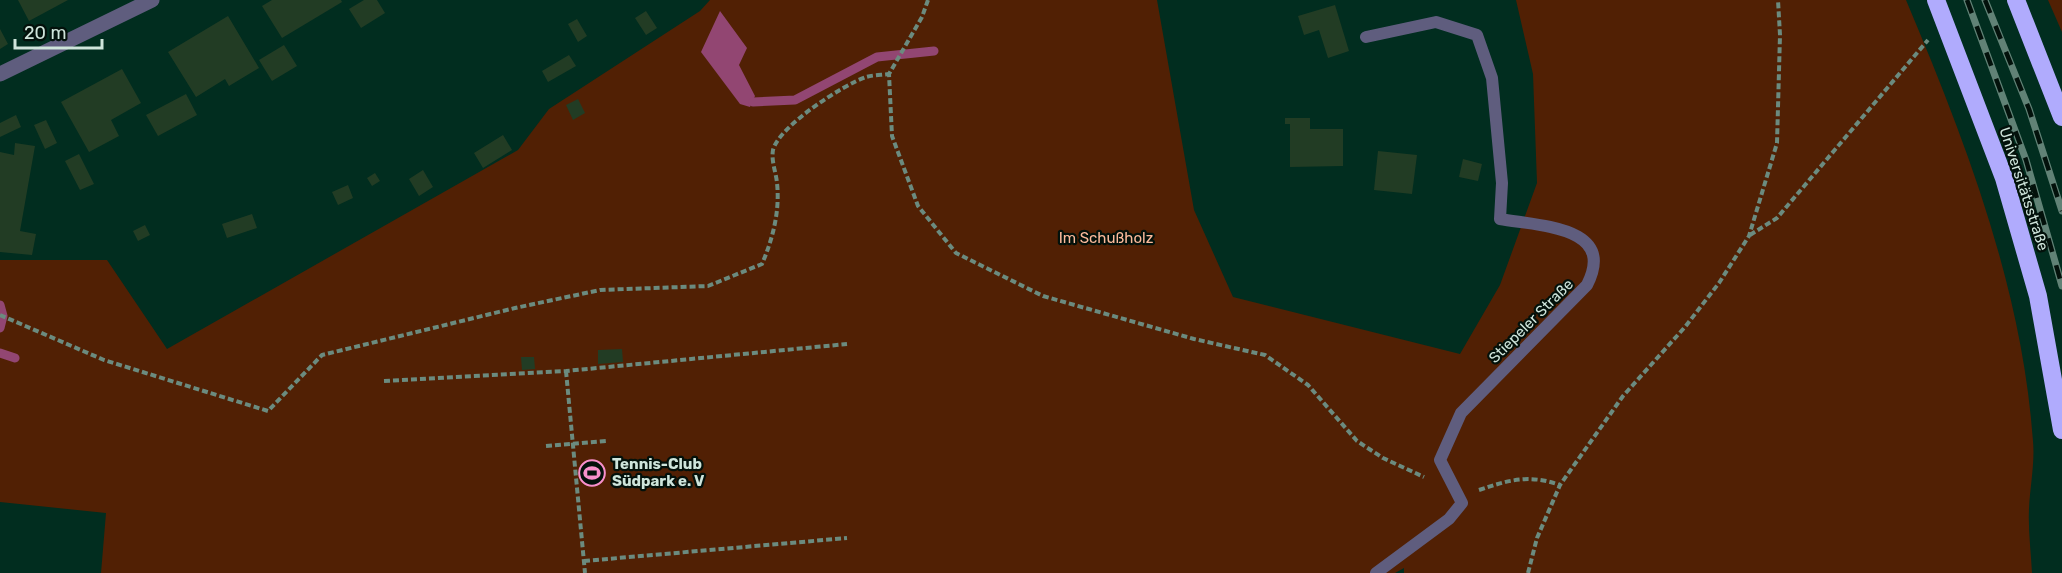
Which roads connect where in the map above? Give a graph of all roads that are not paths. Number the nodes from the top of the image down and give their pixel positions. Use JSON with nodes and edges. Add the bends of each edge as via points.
{"nodes":[{"id":1,"x":152,"y":0,"type":"edge"},
{"id":2,"x":1936,"y":0,"type":"edge"},
{"id":3,"x":2016,"y":0,"type":"edge"},
{"id":4,"x":1366,"y":37,"type":"dead end"},
{"id":5,"x":0,"y":74,"type":"edge"},
{"id":6,"x":2062,"y":117,"type":"edge"},
{"id":7,"x":2062,"y":430,"type":"edge"},
{"id":8,"x":1376,"y":573,"type":"edge"}],
"edges":[{"from":1,"to":5,"type":"street"},
{"from":2,"to":7,"type":"highway","name":"Universitätsstraße","via":[[2004,178],[2038,296]]},
{"from":3,"to":6,"type":"highway"},
{"from":4,"to":8,"type":"lane","name":"Stiepeler Straße","via":[[1436,22],[1477,34],[1492,78],[1502,183],[1500,219],[1572,231],[1592,248],[1595,269],[1587,285],[1461,412],[1440,460],[1462,503],[1449,519]]}]}
